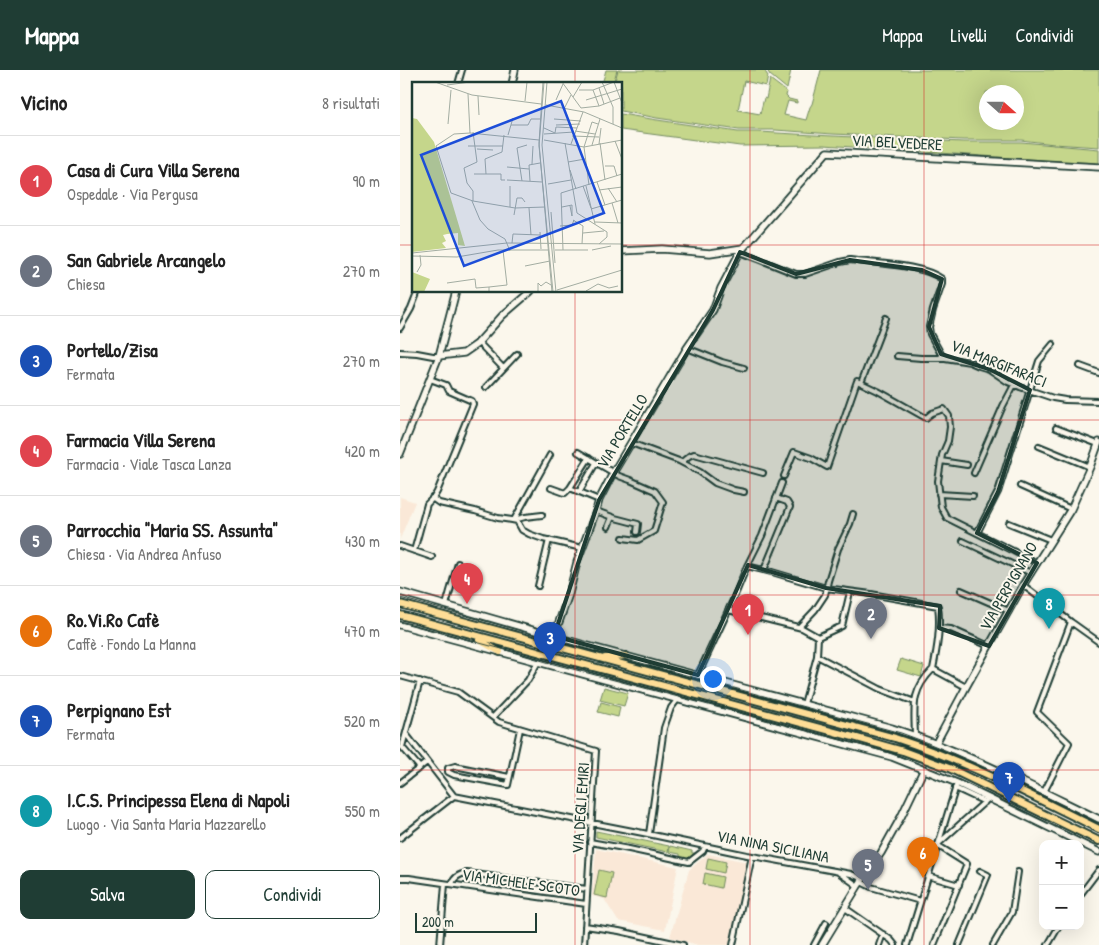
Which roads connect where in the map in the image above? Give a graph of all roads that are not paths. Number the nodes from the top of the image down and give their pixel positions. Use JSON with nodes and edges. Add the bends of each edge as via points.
{"nodes":[{"id":1,"x":1099,"y":167,"type":"edge"},
{"id":2,"x":741,"y":250,"type":"junction"},
{"id":3,"x":622,"y":251,"type":"edge"},
{"id":4,"x":418,"y":292,"type":"edge"},
{"id":5,"x":456,"y":292,"type":"edge"},
{"id":6,"x":530,"y":292,"type":"edge"},
{"id":7,"x":400,"y":317,"type":"edge"},
{"id":8,"x":405,"y":318,"type":"junction"},
{"id":9,"x":886,"y":318,"type":"dead end"},
{"id":10,"x":400,"y":328,"type":"edge"},
{"id":11,"x":478,"y":342,"type":"junction"},
{"id":12,"x":1053,"y":344,"type":"dead end"},
{"id":13,"x":687,"y":348,"type":"junction"},
{"id":14,"x":400,"y":352,"type":"edge"},
{"id":15,"x":517,"y":354,"type":"dead end"},
{"id":16,"x":439,"y":356,"type":"junction"},
{"id":17,"x":897,"y":356,"type":"dead end"},
{"id":18,"x":945,"y":358,"type":"junction"},
{"id":19,"x":1080,"y":366,"type":"dead end"},
{"id":20,"x":503,"y":368,"type":"junction"},
{"id":21,"x":744,"y":368,"type":"dead end"},
{"id":22,"x":1099,"y":373,"type":"edge"},
{"id":23,"x":430,"y":378,"type":"junction"},
{"id":24,"x":862,"y":383,"type":"junction"},
{"id":25,"x":1014,"y":385,"type":"junction"},
{"id":26,"x":486,"y":387,"type":"dead end"},
{"id":27,"x":1030,"y":390,"type":"junction"},
{"id":28,"x":1099,"y":400,"type":"edge"},
{"id":29,"x":1056,"y":428,"type":"dead end"},
{"id":30,"x":631,"y":443,"type":"junction"},
{"id":31,"x":1098,"y":443,"type":"edge"},
{"id":32,"x":1039,"y":446,"type":"dead end"},
{"id":33,"x":578,"y":452,"type":"dead end"},
{"id":34,"x":400,"y":454,"type":"edge"},
{"id":35,"x":550,"y":455,"type":"dead end"},
{"id":36,"x":589,"y":458,"type":"junction"},
{"id":37,"x":941,"y":461,"type":"junction"},
{"id":38,"x":682,"y":462,"type":"junction"},
{"id":39,"x":596,"y":463,"type":"junction"},
{"id":40,"x":967,"y":465,"type":"dead end"},
{"id":41,"x":1090,"y":467,"type":"junction"},
{"id":42,"x":613,"y":473,"type":"junction"},
{"id":43,"x":763,"y":473,"type":"dead end"},
{"id":44,"x":974,"y":473,"type":"dead end"},
{"id":45,"x":784,"y":476,"type":"dead end"},
{"id":46,"x":782,"y":483,"type":"dead end"},
{"id":47,"x":1020,"y":486,"type":"dead end"},
{"id":48,"x":551,"y":488,"type":"dead end"},
{"id":49,"x":570,"y":488,"type":"junction"},
{"id":50,"x":579,"y":492,"type":"junction"},
{"id":51,"x":744,"y":492,"type":"dead end"},
{"id":52,"x":939,"y":494,"type":"junction"},
{"id":53,"x":973,"y":496,"type":"dead end"},
{"id":54,"x":432,"y":498,"type":"junction"},
{"id":55,"x":776,"y":498,"type":"junction"},
{"id":56,"x":599,"y":500,"type":"junction"},
{"id":57,"x":1071,"y":509,"type":"junction"},
{"id":58,"x":598,"y":511,"type":"junction"},
{"id":59,"x":853,"y":514,"type":"dead end"},
{"id":60,"x":542,"y":515,"type":"dead end"},
{"id":61,"x":612,"y":517,"type":"junction"},
{"id":62,"x":516,"y":521,"type":"junction"},
{"id":63,"x":1009,"y":523,"type":"dead end"},
{"id":64,"x":608,"y":527,"type":"dead end"},
{"id":65,"x":637,"y":532,"type":"dead end"},
{"id":66,"x":977,"y":533,"type":"junction"},
{"id":67,"x":623,"y":538,"type":"dead end"},
{"id":68,"x":549,"y":540,"type":"junction"},
{"id":69,"x":1051,"y":540,"type":"junction"},
{"id":70,"x":963,"y":541,"type":"dead end"},
{"id":71,"x":400,"y":546,"type":"edge"},
{"id":72,"x":582,"y":548,"type":"junction"},
{"id":73,"x":414,"y":550,"type":"junction"},
{"id":74,"x":432,"y":557,"type":"dead end"},
{"id":75,"x":458,"y":563,"type":"dead end"},
{"id":76,"x":1037,"y":563,"type":"junction"},
{"id":77,"x":747,"y":566,"type":"junction"},
{"id":78,"x":764,"y":570,"type":"junction"},
{"id":79,"x":1030,"y":573,"type":"junction"},
{"id":80,"x":1023,"y":585,"type":"junction"},
{"id":81,"x":538,"y":586,"type":"dead end"},
{"id":82,"x":826,"y":588,"type":"junction"},
{"id":83,"x":961,"y":590,"type":"dead end"},
{"id":84,"x":400,"y":592,"type":"edge"},
{"id":85,"x":850,"y":592,"type":"junction"},
{"id":86,"x":400,"y":604,"type":"edge"},
{"id":87,"x":446,"y":605,"type":"junction"},
{"id":88,"x":728,"y":610,"type":"junction"},
{"id":89,"x":1009,"y":611,"type":"junction"},
{"id":90,"x":400,"y":615,"type":"edge"},
{"id":91,"x":1071,"y":622,"type":"junction"},
{"id":92,"x":400,"y":625,"type":"edge"},
{"id":93,"x":800,"y":627,"type":"junction"},
{"id":94,"x":939,"y":628,"type":"junction"},
{"id":95,"x":472,"y":635,"type":"junction"},
{"id":96,"x":554,"y":636,"type":"junction"},
{"id":97,"x":818,"y":637,"type":"junction"},
{"id":98,"x":1099,"y":642,"type":"edge"},
{"id":99,"x":989,"y":646,"type":"junction"},
{"id":100,"x":500,"y":652,"type":"junction"},
{"id":101,"x":626,"y":656,"type":"junction"},
{"id":102,"x":817,"y":656,"type":"junction"},
{"id":103,"x":602,"y":659,"type":"junction"},
{"id":104,"x":538,"y":662,"type":"junction"},
{"id":105,"x":933,"y":669,"type":"junction"},
{"id":106,"x":698,"y":675,"type":"junction"},
{"id":107,"x":400,"y":676,"type":"edge"},
{"id":108,"x":420,"y":681,"type":"junction"},
{"id":109,"x":966,"y":687,"type":"junction"},
{"id":110,"x":678,"y":700,"type":"junction"},
{"id":111,"x":915,"y":702,"type":"junction"},
{"id":112,"x":804,"y":704,"type":"junction"},
{"id":113,"x":493,"y":717,"type":"junction"},
{"id":114,"x":520,"y":728,"type":"junction"},
{"id":115,"x":406,"y":734,"type":"junction"},
{"id":116,"x":916,"y":735,"type":"junction"},
{"id":117,"x":936,"y":743,"type":"junction"},
{"id":118,"x":427,"y":762,"type":"junction"},
{"id":119,"x":420,"y":768,"type":"junction"},
{"id":120,"x":924,"y":769,"type":"junction"},
{"id":121,"x":510,"y":777,"type":"junction"},
{"id":122,"x":400,"y":783,"type":"edge"},
{"id":123,"x":956,"y":785,"type":"junction"},
{"id":124,"x":1044,"y":792,"type":"junction"},
{"id":125,"x":454,"y":796,"type":"junction"},
{"id":126,"x":987,"y":800,"type":"junction"},
{"id":127,"x":1099,"y":819,"type":"edge"},
{"id":128,"x":591,"y":823,"type":"junction"},
{"id":129,"x":1099,"y":829,"type":"edge"},
{"id":130,"x":649,"y":834,"type":"junction"},
{"id":131,"x":400,"y":838,"type":"edge"},
{"id":132,"x":1099,"y":841,"type":"edge"},
{"id":133,"x":590,"y":842,"type":"junction"},
{"id":134,"x":937,"y":845,"type":"junction"},
{"id":135,"x":704,"y":846,"type":"junction"},
{"id":136,"x":1099,"y":852,"type":"edge"},
{"id":137,"x":752,"y":856,"type":"junction"},
{"id":138,"x":1099,"y":870,"type":"edge"},
{"id":139,"x":836,"y":871,"type":"junction"},
{"id":140,"x":980,"y":871,"type":"dead end"},
{"id":141,"x":1018,"y":872,"type":"dead end"},
{"id":142,"x":400,"y":876,"type":"edge"},
{"id":143,"x":928,"y":876,"type":"junction"},
{"id":144,"x":861,"y":883,"type":"junction"},
{"id":145,"x":445,"y":884,"type":"junction"},
{"id":146,"x":452,"y":884,"type":"junction"},
{"id":147,"x":959,"y":885,"type":"junction"},
{"id":148,"x":587,"y":889,"type":"junction"},
{"id":149,"x":1084,"y":889,"type":"edge"},
{"id":150,"x":920,"y":901,"type":"junction"},
{"id":151,"x":586,"y":904,"type":"junction"},
{"id":152,"x":845,"y":908,"type":"junction"},
{"id":153,"x":826,"y":923,"type":"dead end"},
{"id":154,"x":585,"y":926,"type":"junction"},
{"id":155,"x":1057,"y":930,"type":"edge"},
{"id":156,"x":883,"y":934,"type":"junction"},
{"id":157,"x":661,"y":939,"type":"junction"},
{"id":158,"x":1050,"y":944,"type":"edge"},
{"id":159,"x":440,"y":945,"type":"edge"},
{"id":160,"x":584,"y":945,"type":"edge"},
{"id":161,"x":660,"y":945,"type":"edge"},
{"id":162,"x":683,"y":945,"type":"edge"},
{"id":163,"x":733,"y":945,"type":"edge"},
{"id":164,"x":814,"y":945,"type":"edge"},
{"id":165,"x":822,"y":945,"type":"edge"},
{"id":166,"x":879,"y":945,"type":"edge"},
{"id":167,"x":895,"y":945,"type":"edge"},
{"id":168,"x":907,"y":945,"type":"edge"},
{"id":169,"x":934,"y":945,"type":"edge"},
{"id":170,"x":959,"y":945,"type":"edge"},
{"id":171,"x":993,"y":945,"type":"edge"}],
"edges":[{"from":1,"to":2,"type":"street","name":"VIA BELVEDERE","via":[[827,152]]},
{"from":2,"to":3,"type":"street","via":[[710,253],[662,248]]},
{"from":2,"to":13,"type":"street","name":"VIA PORTELLO","via":[[713,310]]},
{"from":2,"to":18,"type":"street","name":"VIA MARGIFARACI","via":[[796,274],[850,260],[922,270],[936,275],[942,279],[942,284],[929,327]]},
{"from":4,"to":8,"type":"street"},
{"from":5,"to":16,"type":"street"},
{"from":6,"to":11,"type":"street"},
{"from":7,"to":8,"type":"street"},
{"from":8,"to":10,"type":"street"},
{"from":9,"to":24,"type":"street"},
{"from":11,"to":16,"type":"street","via":[[464,353]]},
{"from":11,"to":20,"type":"street"},
{"from":12,"to":27,"type":"street","via":[[1039,361]]},
{"from":13,"to":21,"type":"street"},
{"from":13,"to":30,"type":"street","name":"VIA PORTELLO"},
{"from":14,"to":16,"type":"street"},
{"from":15,"to":20,"type":"street"},
{"from":16,"to":23,"type":"street"},
{"from":17,"to":18,"type":"street"},
{"from":18,"to":25,"type":"street","name":"VIA MARGIFARACI","via":[[989,369]]},
{"from":19,"to":22,"type":"street"},
{"from":20,"to":26,"type":"street"},
{"from":23,"to":34,"type":"street"},
{"from":23,"to":54,"type":"street","via":[[473,403]]},
{"from":24,"to":37,"type":"street","via":[[926,418],[944,409],[949,416],[950,427]]},
{"from":24,"to":45,"type":"street","via":[[857,381],[827,467],[794,452]]},
{"from":25,"to":27,"type":"street","name":"VIA MARGIFARACI"},
{"from":25,"to":44,"type":"street"},
{"from":27,"to":28,"type":"street","name":"VIA MARGIFARACI","via":[[1065,400]]},
{"from":27,"to":66,"type":"street","via":[[998,492]]},
{"from":29,"to":31,"type":"street"},
{"from":30,"to":38,"type":"street"},
{"from":30,"to":42,"type":"street","name":"VIA PORTELLO"},
{"from":31,"to":41,"type":"street","name":"VIA PERPIGNANO"},
{"from":32,"to":41,"type":"street"},
{"from":33,"to":36,"type":"street"},
{"from":35,"to":62,"type":"street"},
{"from":36,"to":39,"type":"street"},
{"from":36,"to":49,"type":"street"},
{"from":37,"to":40,"type":"street"},
{"from":37,"to":52,"type":"street"},
{"from":38,"to":43,"type":"street","via":[[694,454]]},
{"from":38,"to":51,"type":"street","via":[[716,483]]},
{"from":39,"to":42,"type":"street"},
{"from":39,"to":50,"type":"street"},
{"from":41,"to":57,"type":"street","name":"VIA PERPIGNANO"},
{"from":42,"to":56,"type":"street","name":"VIA PORTELLO"},
{"from":42,"to":67,"type":"street","via":[[655,491],[663,502],[654,531],[638,540]]},
{"from":46,"to":55,"type":"street"},
{"from":47,"to":57,"type":"street"},
{"from":48,"to":49,"type":"street","via":[[565,493]]},
{"from":49,"to":50,"type":"street"},
{"from":50,"to":56,"type":"street"},
{"from":52,"to":53,"type":"street"},
{"from":52,"to":66,"type":"street","via":[[947,518]]},
{"from":54,"to":62,"type":"street","via":[[439,503]]},
{"from":54,"to":73,"type":"street","via":[[427,504]]},
{"from":55,"to":77,"type":"street"},
{"from":55,"to":78,"type":"street","via":[[790,506]]},
{"from":56,"to":58,"type":"street","name":"VIA PORTELLO"},
{"from":57,"to":69,"type":"street","name":"VIA PERPIGNANO"},
{"from":58,"to":61,"type":"street"},
{"from":58,"to":72,"type":"street","name":"VIA PORTELLO"},
{"from":59,"to":82,"type":"street"},
{"from":60,"to":62,"type":"street"},
{"from":61,"to":64,"type":"street"},
{"from":61,"to":65,"type":"street","via":[[638,524]]},
{"from":62,"to":68,"type":"street","via":[[522,530]]},
{"from":63,"to":69,"type":"street"},
{"from":66,"to":76,"type":"street"},
{"from":68,"to":72,"type":"street"},
{"from":68,"to":81,"type":"street"},
{"from":69,"to":76,"type":"street","name":"VIA PERPIGNANO"},
{"from":70,"to":79,"type":"street"},
{"from":71,"to":73,"type":"street"},
{"from":72,"to":96,"type":"street","name":"VIA PORTELLO"},
{"from":73,"to":74,"type":"street"},
{"from":75,"to":87,"type":"street"},
{"from":76,"to":79,"type":"street","name":"VIA PERPIGNANO"},
{"from":77,"to":78,"type":"street"},
{"from":77,"to":88,"type":"street"},
{"from":78,"to":82,"type":"street"},
{"from":79,"to":80,"type":"street","name":"VIA PERPIGNANO"},
{"from":80,"to":89,"type":"street","name":"VIA PERPIGNANO"},
{"from":80,"to":91,"type":"street"},
{"from":82,"to":85,"type":"street"},
{"from":82,"to":93,"type":"street","via":[[825,595]]},
{"from":83,"to":89,"type":"street"},
{"from":84,"to":87,"type":"street"},
{"from":85,"to":94,"type":"street","via":[[938,606]]},
{"from":85,"to":97,"type":"street","via":[[842,626]]},
{"from":86,"to":103,"type":"main road"},
{"from":87,"to":96,"type":"street"},
{"from":88,"to":93,"type":"street"},
{"from":88,"to":106,"type":"street"},
{"from":89,"to":99,"type":"street","name":"VIA PERPIGNANO"},
{"from":90,"to":95,"type":"main road"},
{"from":91,"to":98,"type":"street"},
{"from":91,"to":124,"type":"street","via":[[1037,712],[1069,743]]},
{"from":92,"to":100,"type":"street"},
{"from":93,"to":97,"type":"street"},
{"from":94,"to":99,"type":"street","via":[[965,634]]},
{"from":94,"to":105,"type":"street"},
{"from":95,"to":100,"type":"main road"},
{"from":95,"to":132,"type":"main road","via":[[903,751],[965,776]]},
{"from":96,"to":101,"type":"street"},
{"from":97,"to":102,"type":"street"},
{"from":99,"to":109,"type":"street","name":"VIA PERPIGNANO"},
{"from":100,"to":104,"type":"street"},
{"from":101,"to":103,"type":"main road"},
{"from":101,"to":106,"type":"street"},
{"from":102,"to":111,"type":"street","via":[[880,689]]},
{"from":102,"to":112,"type":"street"},
{"from":103,"to":129,"type":"main road","via":[[907,742],[970,766]]},
{"from":104,"to":110,"type":"street"},
{"from":104,"to":113,"type":"street","via":[[528,680]]},
{"from":105,"to":109,"type":"street"},
{"from":105,"to":111,"type":"street","via":[[917,691]]},
{"from":106,"to":112,"type":"street"},
{"from":107,"to":108,"type":"street","name":"VIA DEGLI EMIRI"},
{"from":108,"to":113,"type":"street","name":"VIA DEGLI EMIRI","via":[[458,692]]},
{"from":108,"to":115,"type":"street"},
{"from":109,"to":117,"type":"street","name":"VIA PERPIGNANO"},
{"from":110,"to":120,"type":"street","via":[[872,751]]},
{"from":110,"to":130,"type":"street","via":[[671,708],[664,728]]},
{"from":111,"to":116,"type":"street"},
{"from":112,"to":116,"type":"street"},
{"from":113,"to":114,"type":"street","name":"VIA DEGLI EMIRI"},
{"from":114,"to":121,"type":"street"},
{"from":114,"to":128,"type":"street","name":"VIA DEGLI EMIRI","via":[[596,752]]},
{"from":115,"to":118,"type":"street"},
{"from":115,"to":119,"type":"street","via":[[402,747]]},
{"from":116,"to":117,"type":"street"},
{"from":117,"to":124,"type":"street"},
{"from":118,"to":119,"type":"street"},
{"from":118,"to":125,"type":"street"},
{"from":119,"to":122,"type":"street"},
{"from":120,"to":123,"type":"street"},
{"from":120,"to":144,"type":"street","via":[[901,818]]},
{"from":121,"to":121,"type":"street","via":[[508,785],[454,775],[448,772],[448,768],[455,766]]},
{"from":123,"to":126,"type":"street"},
{"from":123,"to":134,"type":"street"},
{"from":124,"to":127,"type":"street"},
{"from":125,"to":128,"type":"street","name":"VIA NINA SICILIANA"},
{"from":125,"to":131,"type":"street"},
{"from":126,"to":134,"type":"street"},
{"from":126,"to":136,"type":"street"},
{"from":128,"to":130,"type":"street","name":"VIA NINA SICILIANA"},
{"from":128,"to":133,"type":"street","name":"VIA DEGLI EMIRI"},
{"from":130,"to":135,"type":"street","name":"VIA NINA SICILIANA"},
{"from":133,"to":135,"type":"street","name":"VIA NINA SICILIANA","via":[[689,862],[704,851]]},
{"from":133,"to":148,"type":"street","name":"VIA DEGLI EMIRI"},
{"from":134,"to":143,"type":"street"},
{"from":134,"to":147,"type":"street","via":[[967,864]]},
{"from":135,"to":137,"type":"street","name":"VIA NINA SICILIANA"},
{"from":137,"to":139,"type":"street","name":"VIA NINA SICILIANA"},
{"from":137,"to":163,"type":"street"},
{"from":138,"to":149,"type":"street"},
{"from":139,"to":144,"type":"street","name":"VIA NINA SICILIANA"},
{"from":139,"to":144,"type":"street","name":"VIA NINA SICILIANA","via":[[852,874]]},
{"from":140,"to":170,"type":"street","via":[[988,875]]},
{"from":141,"to":171,"type":"street","via":[[1012,912]]},
{"from":142,"to":145,"type":"street","name":"VIA MICHELE SCOTO"},
{"from":143,"to":147,"type":"street"},
{"from":143,"to":150,"type":"street"},
{"from":144,"to":150,"type":"street"},
{"from":144,"to":152,"type":"street"},
{"from":145,"to":146,"type":"street","name":"VIA MICHELE SCOTO"},
{"from":145,"to":159,"type":"street"},
{"from":146,"to":148,"type":"street","name":"VIA MICHELE SCOTO","via":[[454,878],[467,873]]},
{"from":146,"to":151,"type":"street","name":"VIA MICHELE SCOTO"},
{"from":147,"to":169,"type":"street"},
{"from":148,"to":151,"type":"street","name":"VIA DEGLI EMIRI"},
{"from":150,"to":168,"type":"street"},
{"from":151,"to":154,"type":"street","name":"VIA DEGLI EMIRI"},
{"from":152,"to":156,"type":"street"},
{"from":152,"to":165,"type":"street"},
{"from":153,"to":164,"type":"street"},
{"from":154,"to":157,"type":"street"},
{"from":154,"to":160,"type":"street","name":"VIA DEGLI EMIRI"},
{"from":155,"to":158,"type":"street"},
{"from":156,"to":166,"type":"street"},
{"from":156,"to":167,"type":"street"},
{"from":157,"to":161,"type":"street"},
{"from":157,"to":162,"type":"street"}]}
